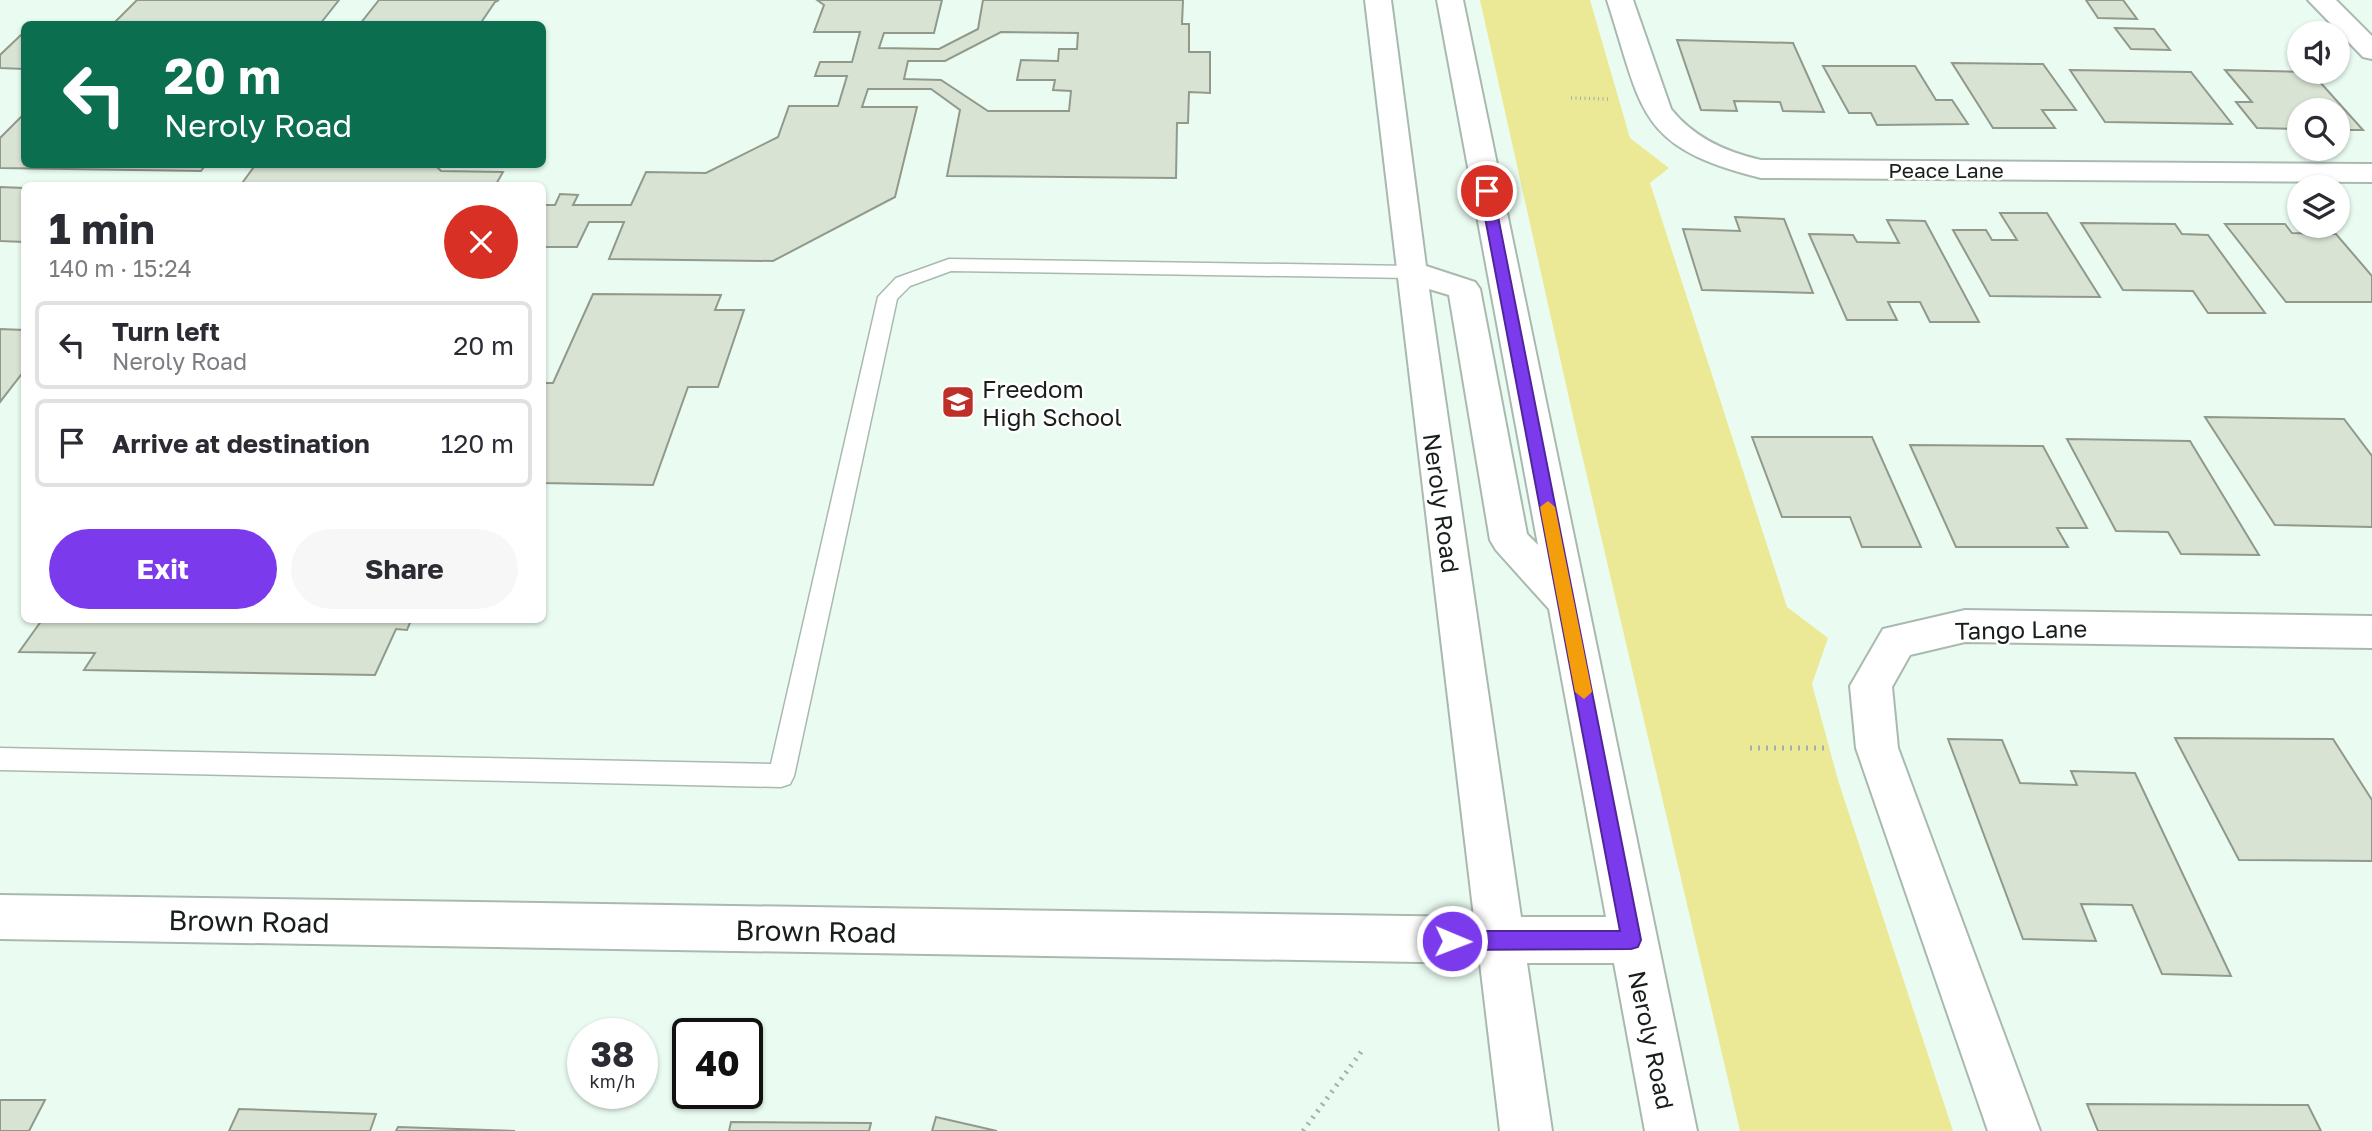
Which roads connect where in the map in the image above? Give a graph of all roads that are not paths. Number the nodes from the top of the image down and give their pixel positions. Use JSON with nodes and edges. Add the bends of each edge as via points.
{"nodes":[{"id":1,"x":1378,"y":0,"type":"edge"},
{"id":2,"x":1450,"y":0,"type":"edge"},
{"id":3,"x":1620,"y":0,"type":"edge"},
{"id":4,"x":2321,"y":0,"type":"edge"},
{"id":5,"x":2372,"y":51,"type":"edge"},
{"id":6,"x":2372,"y":173,"type":"edge"},
{"id":7,"x":1411,"y":272,"type":"junction"},
{"id":8,"x":1566,"y":601,"type":"junction"},
{"id":9,"x":2372,"y":632,"type":"edge"},
{"id":10,"x":0,"y":759,"type":"edge"},
{"id":11,"x":0,"y":917,"type":"edge"},
{"id":12,"x":1631,"y":940,"type":"junction"},
{"id":13,"x":1501,"y":941,"type":"junction"},
{"id":14,"x":1526,"y":1131,"type":"edge"},
{"id":15,"x":1671,"y":1131,"type":"edge"},
{"id":16,"x":2014,"y":1131,"type":"edge"}],
"edges":[{"from":1,"to":7,"type":"street","name":"Neroly Road"},
{"from":2,"to":8,"type":"street","name":"Neroly Road"},
{"from":3,"to":6,"type":"street","name":"Peace Lane","via":[[1665,123],[1691,145],[1761,169]]},
{"from":4,"to":5,"type":"street"},
{"from":7,"to":8,"type":"street","via":[[1464,289],[1509,540]]},
{"from":7,"to":10,"type":"lane","via":[[949,265],[903,282],[888,297],[781,776]]},
{"from":7,"to":13,"type":"street","name":"Neroly Road"},
{"from":8,"to":12,"type":"street","name":"Neroly Road"},
{"from":9,"to":16,"type":"street","name":"Tango Lane","via":[[1965,626],[1897,641],[1871,686],[1877,748]]},
{"from":11,"to":13,"type":"street","name":"Brown Road"},
{"from":12,"to":13,"type":"street","name":"Brown Road"},
{"from":12,"to":15,"type":"street","name":"Neroly Road"},
{"from":13,"to":14,"type":"street","name":"Neroly Road"}]}
